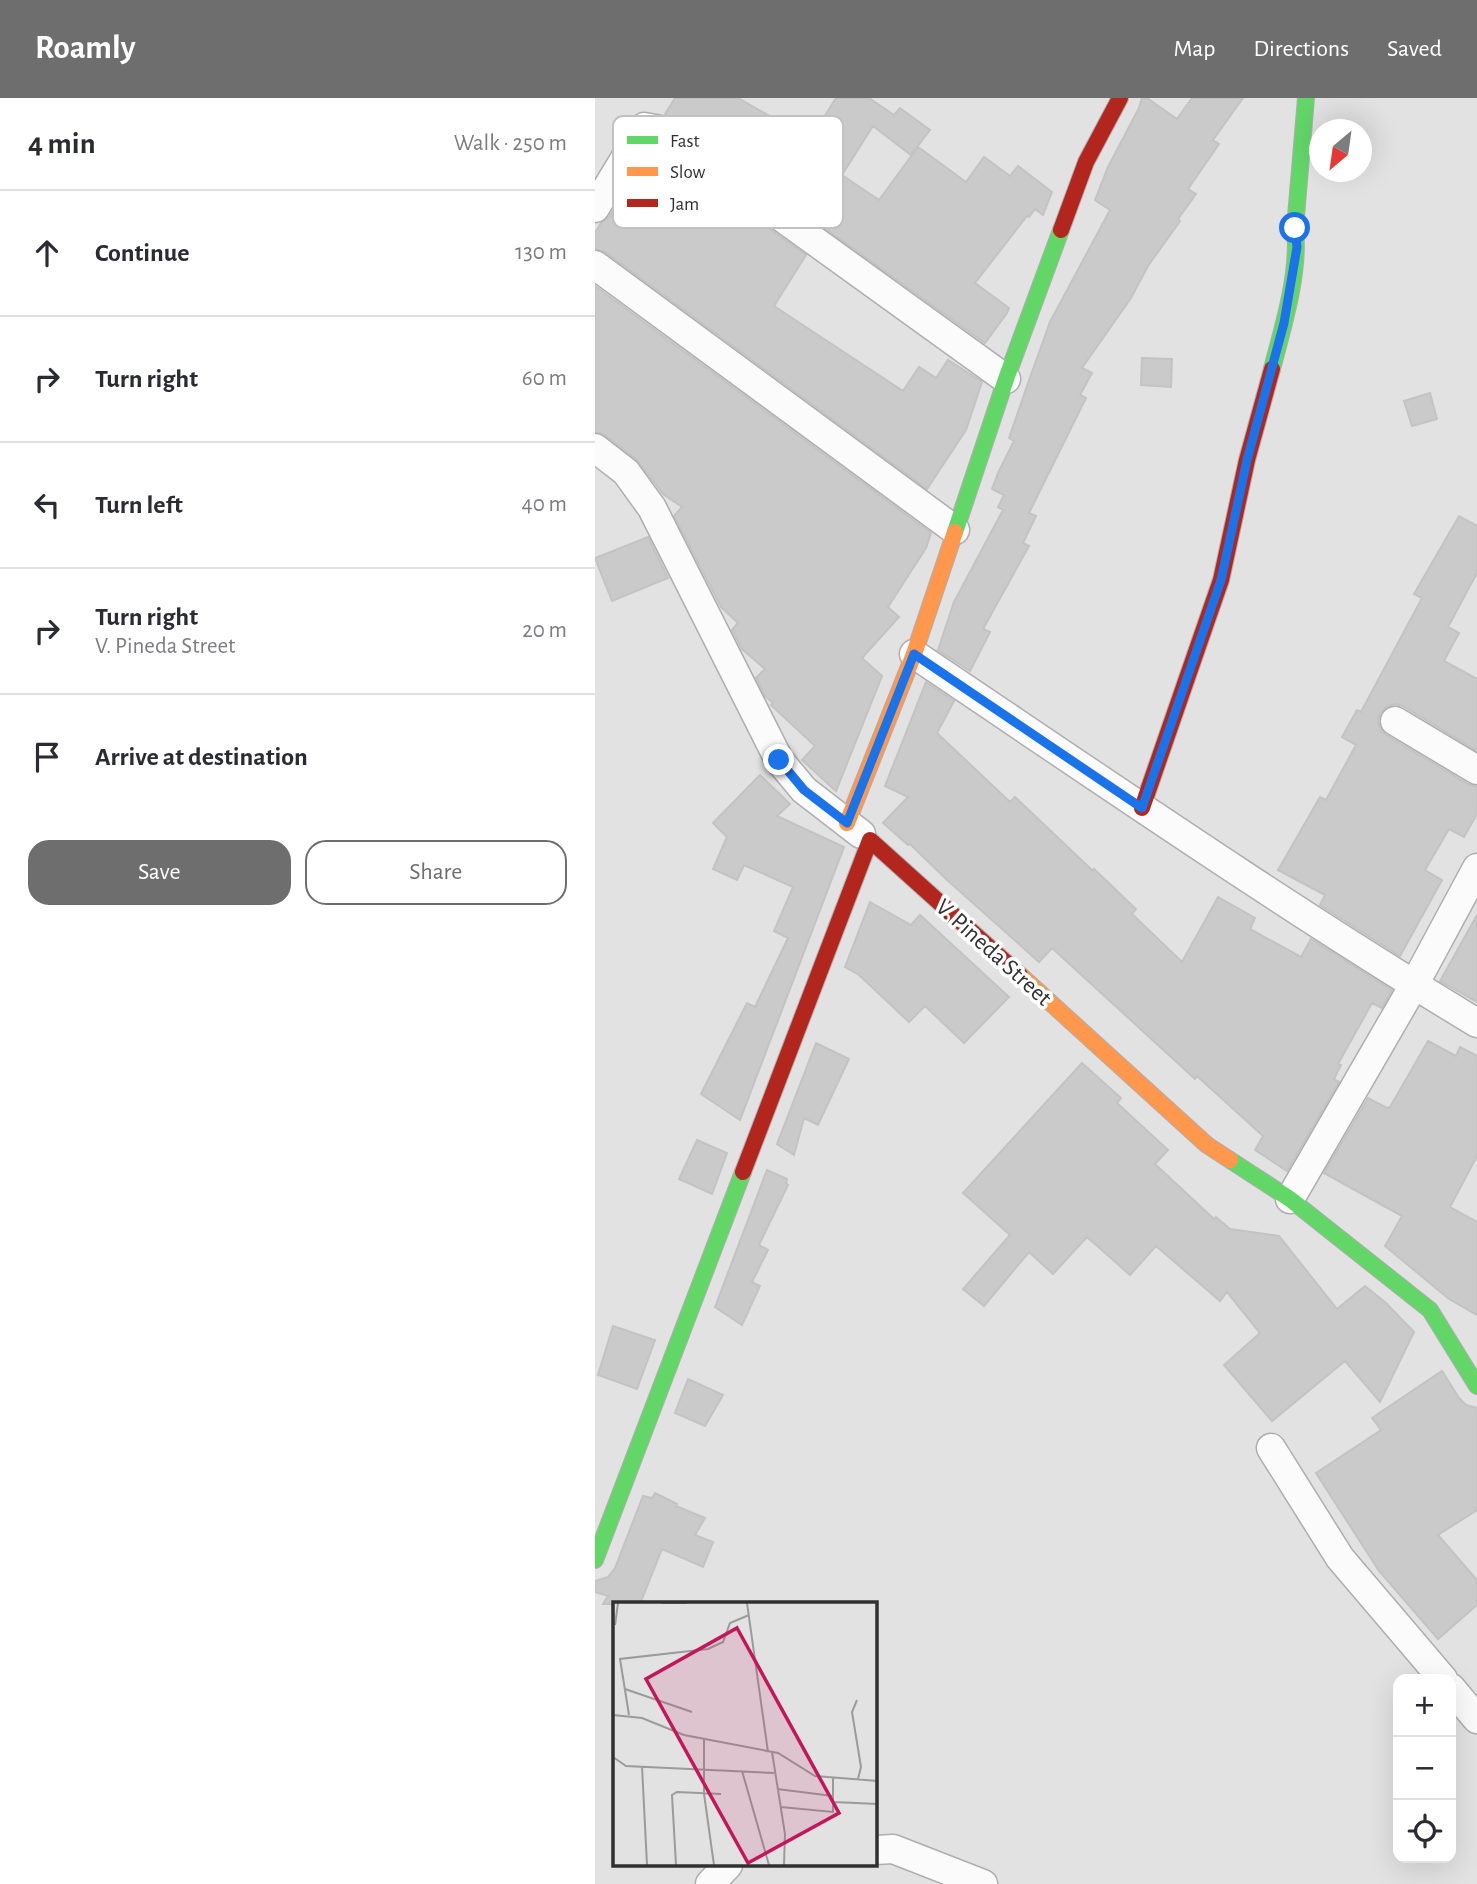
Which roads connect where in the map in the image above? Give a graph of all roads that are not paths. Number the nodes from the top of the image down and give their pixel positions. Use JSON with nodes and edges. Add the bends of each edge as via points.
{"nodes":[{"id":1,"x":1120,"y":98,"type":"edge"},
{"id":2,"x":1306,"y":98,"type":"edge"},
{"id":3,"x":613,"y":177,"type":"edge"},
{"id":4,"x":595,"y":206,"type":"edge"},
{"id":5,"x":796,"y":228,"type":"edge"},
{"id":6,"x":595,"y":265,"type":"edge"},
{"id":7,"x":1006,"y":379,"type":"junction"},
{"id":8,"x":595,"y":448,"type":"edge"},
{"id":9,"x":955,"y":530,"type":"junction"},
{"id":10,"x":914,"y":654,"type":"junction"},
{"id":11,"x":1395,"y":721,"type":"dead end"},
{"id":12,"x":1477,"y":770,"type":"edge"},
{"id":13,"x":1142,"y":808,"type":"junction"},
{"id":14,"x":847,"y":823,"type":"junction"},
{"id":15,"x":870,"y":840,"type":"junction"},
{"id":16,"x":1477,"y":868,"type":"edge"},
{"id":17,"x":1414,"y":985,"type":"junction"},
{"id":18,"x":1477,"y":1023,"type":"edge"},
{"id":19,"x":1290,"y":1199,"type":"junction"},
{"id":20,"x":1477,"y":1386,"type":"edge"},
{"id":21,"x":1271,"y":1448,"type":"dead end"},
{"id":22,"x":595,"y":1560,"type":"edge"},
{"id":23,"x":1439,"y":1674,"type":"edge"},
{"id":24,"x":1456,"y":1694,"type":"edge"},
{"id":25,"x":1477,"y":1719,"type":"edge"},
{"id":26,"x":877,"y":1850,"type":"edge"},
{"id":27,"x":726,"y":1867,"type":"edge"},
{"id":28,"x":710,"y":1884,"type":"edge"},
{"id":29,"x":983,"y":1884,"type":"edge"}],
"edges":[{"from":1,"to":7,"type":"street","via":[[1086,162]]},
{"from":2,"to":13,"type":"street","via":[[1297,247],[1277,356],[1247,460],[1221,580]]},
{"from":3,"to":4,"type":"street"},
{"from":5,"to":7,"type":"street"},
{"from":6,"to":9,"type":"street"},
{"from":7,"to":9,"type":"street"},
{"from":8,"to":14,"type":"street","name":"V. Pineda Street","via":[[626,472],[652,508],[779,760],[804,790]]},
{"from":9,"to":10,"type":"street"},
{"from":10,"to":13,"type":"street"},
{"from":10,"to":14,"type":"street"},
{"from":11,"to":12,"type":"street"},
{"from":13,"to":17,"type":"street"},
{"from":14,"to":15,"type":"street","name":"V. Pineda Street"},
{"from":15,"to":19,"type":"street","name":"V. Pineda Street","via":[[1207,1145]]},
{"from":15,"to":22,"type":"street"},
{"from":16,"to":17,"type":"street"},
{"from":17,"to":18,"type":"street"},
{"from":17,"to":19,"type":"street"},
{"from":19,"to":20,"type":"street","name":"V. Pineda Street","via":[[1430,1310]]},
{"from":21,"to":23,"type":"street","via":[[1339,1558]]},
{"from":24,"to":25,"type":"street"},
{"from":26,"to":29,"type":"street","via":[[893,1849]]},
{"from":27,"to":28,"type":"street"}]}
